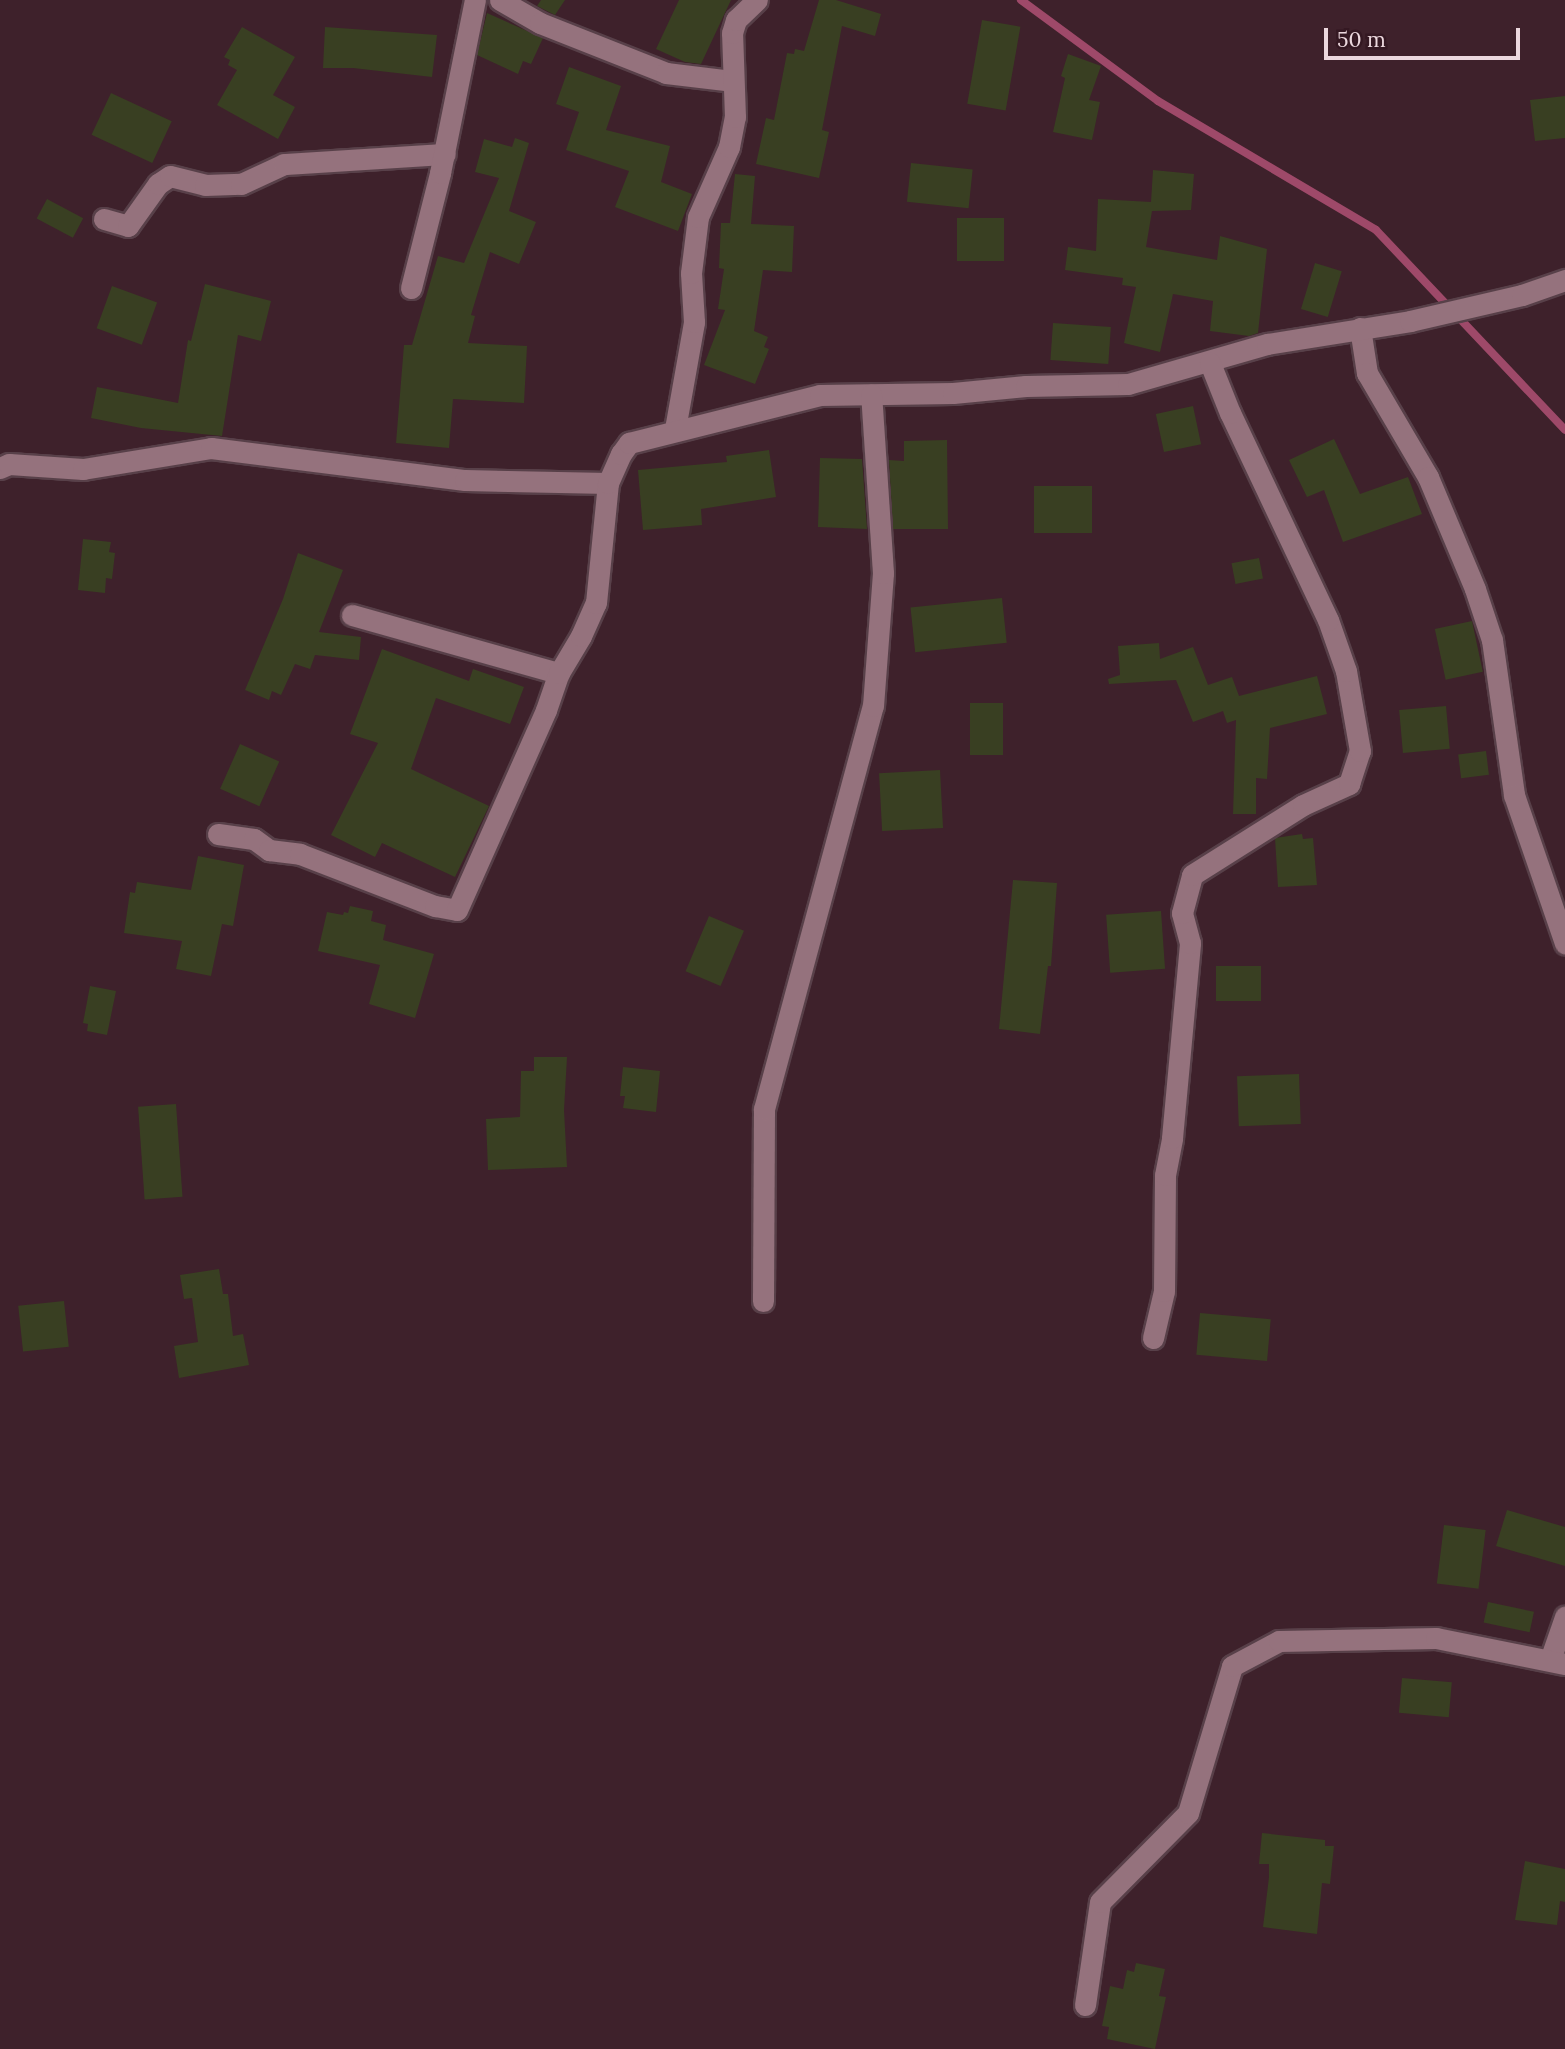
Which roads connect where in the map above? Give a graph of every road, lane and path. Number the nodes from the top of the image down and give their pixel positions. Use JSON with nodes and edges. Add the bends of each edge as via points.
{"nodes":[{"id":1,"x":475,"y":0,"type":"edge"},
{"id":2,"x":500,"y":0,"type":"edge"},
{"id":3,"x":757,"y":0,"type":"edge"},
{"id":4,"x":732,"y":81,"type":"junction"},
{"id":5,"x":444,"y":154,"type":"junction"},
{"id":6,"x":104,"y":219,"type":"dead end"},
{"id":7,"x":1565,"y":281,"type":"edge"},
{"id":8,"x":411,"y":288,"type":"dead end"},
{"id":9,"x":1360,"y":328,"type":"junction"},
{"id":10,"x":1210,"y":362,"type":"junction"},
{"id":11,"x":871,"y":394,"type":"junction"},
{"id":12,"x":675,"y":429,"type":"junction"},
{"id":13,"x":0,"y":468,"type":"edge"},
{"id":14,"x":608,"y":483,"type":"junction"},
{"id":15,"x":352,"y":615,"type":"dead end"},
{"id":16,"x":559,"y":673,"type":"junction"},
{"id":17,"x":218,"y":834,"type":"dead end"},
{"id":18,"x":1565,"y":943,"type":"edge"},
{"id":19,"x":763,"y":1301,"type":"dead end"},
{"id":20,"x":1153,"y":1338,"type":"dead end"},
{"id":21,"x":1565,"y":1616,"type":"edge"},
{"id":22,"x":1558,"y":1662,"type":"edge"},
{"id":23,"x":1085,"y":2005,"type":"dead end"}],
"edges":[{"from":1,"to":5,"type":"street"},
{"from":2,"to":4,"type":"street","via":[[540,23],[666,73]]},
{"from":3,"to":4,"type":"street","via":[[736,20]]},
{"from":4,"to":12,"type":"street","via":[[735,117],[729,147],[698,217],[691,273],[694,322]]},
{"from":5,"to":6,"type":"street","via":[[284,164],[241,184],[205,185],[170,176],[158,184],[128,226]]},
{"from":5,"to":8,"type":"street"},
{"from":7,"to":9,"type":"street","via":[[1410,321]]},
{"from":9,"to":10,"type":"street","via":[[1267,344]]},
{"from":9,"to":18,"type":"street","via":[[1367,373],[1428,477],[1475,589],[1492,640],[1514,794]]},
{"from":10,"to":11,"type":"street","via":[[1128,384]]},
{"from":10,"to":20,"type":"street","via":[[1328,620],[1346,671],[1360,751],[1349,784],[1303,804],[1192,875],[1182,913],[1191,943],[1165,1175],[1164,1291]]},
{"from":11,"to":12,"type":"street","via":[[820,395]]},
{"from":11,"to":19,"type":"street","via":[[883,573],[873,706],[764,1109]]},
{"from":12,"to":14,"type":"street","via":[[629,443]]},
{"from":13,"to":14,"type":"street","via":[[9,464],[83,468],[211,448],[465,480]]},
{"from":14,"to":16,"type":"street","via":[[596,603]]},
{"from":15,"to":16,"type":"street"},
{"from":16,"to":17,"type":"street","via":[[457,909],[435,906],[300,854],[269,850],[254,839]]},
{"from":21,"to":22,"type":"street"},
{"from":22,"to":23,"type":"street","via":[[1436,1638],[1279,1642],[1232,1666],[1188,1813],[1100,1902]]}]}
